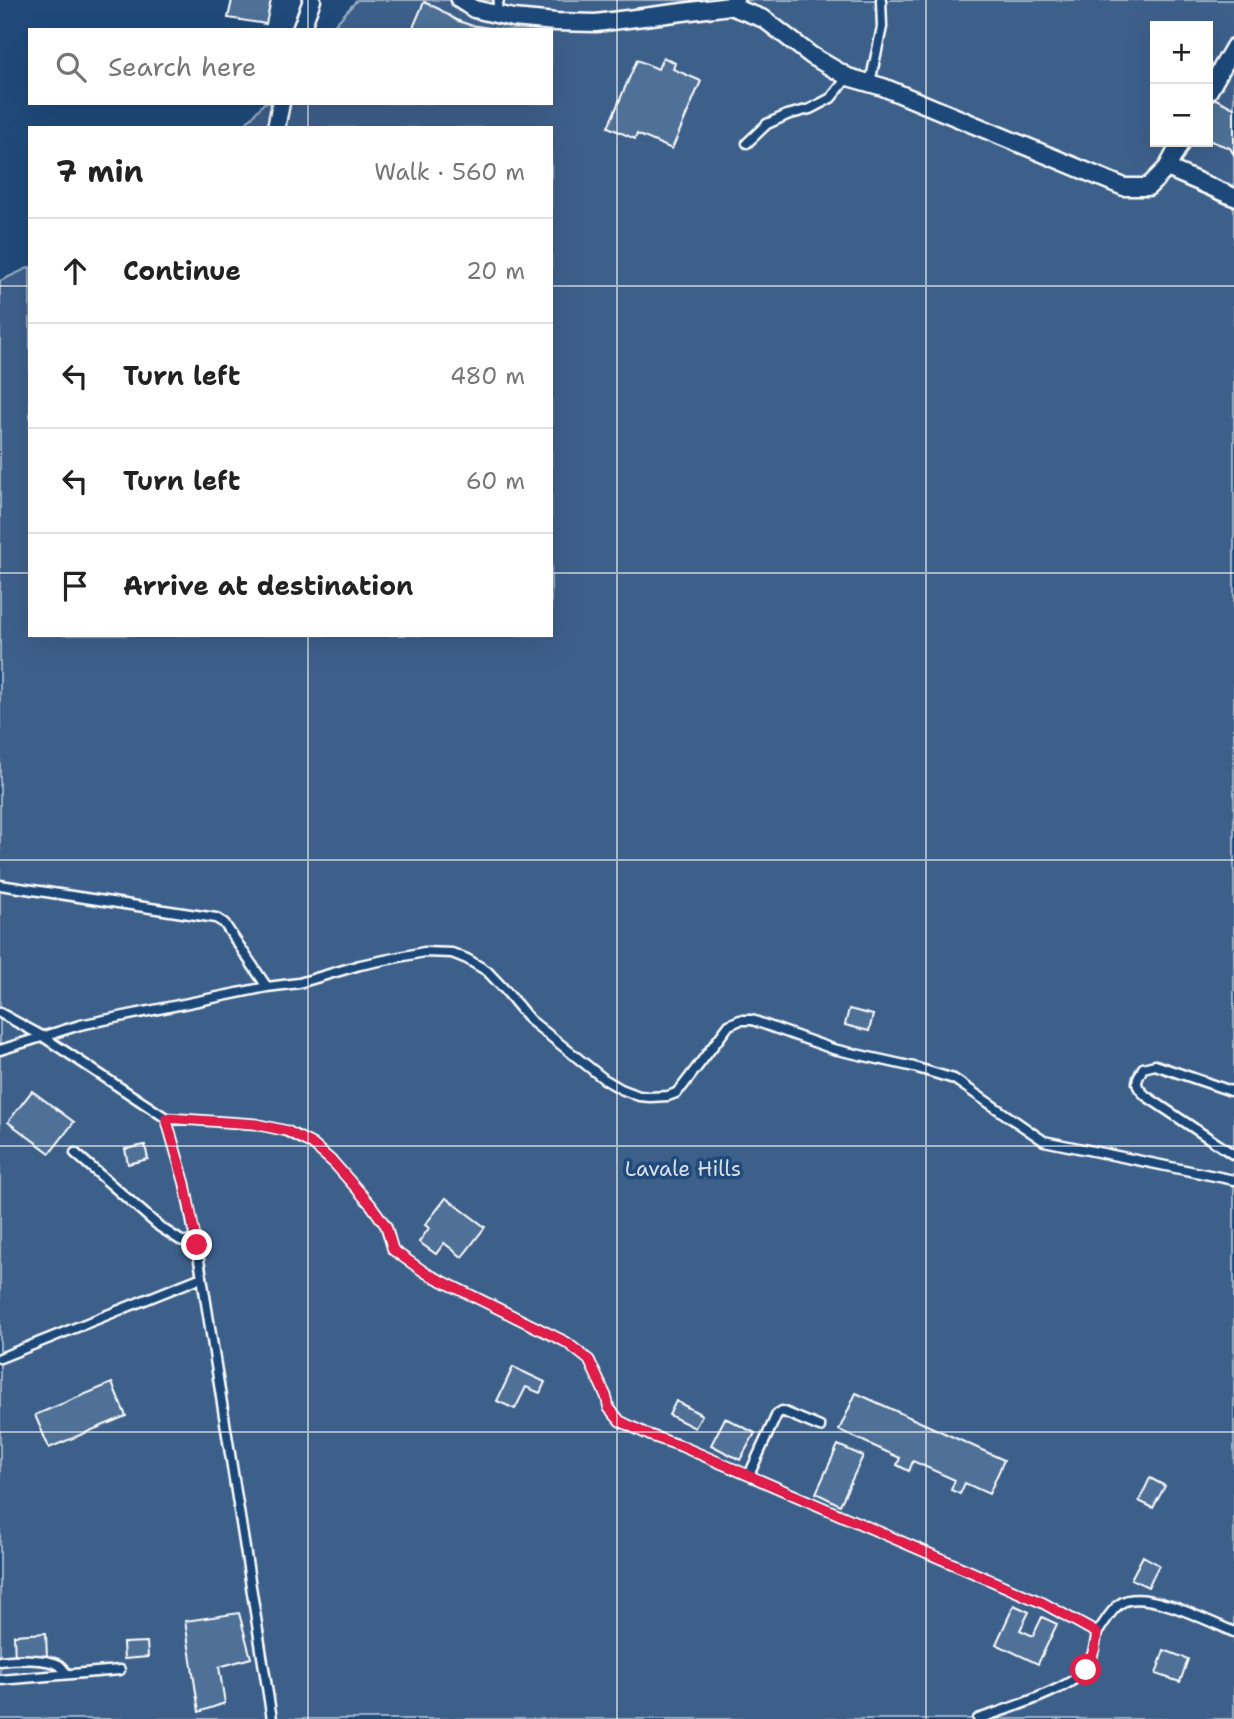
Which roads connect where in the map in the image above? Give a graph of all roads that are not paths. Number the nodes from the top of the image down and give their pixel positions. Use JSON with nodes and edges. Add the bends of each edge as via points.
{"nodes":[{"id":1,"x":312,"y":0,"type":"edge"},
{"id":2,"x":460,"y":0,"type":"edge"},
{"id":3,"x":881,"y":0,"type":"edge"},
{"id":4,"x":732,"y":3,"type":"edge"},
{"id":5,"x":497,"y":7,"type":"edge"},
{"id":6,"x":302,"y":28,"type":"edge"},
{"id":7,"x":1234,"y":47,"type":"edge"},
{"id":8,"x":848,"y":77,"type":"junction"},
{"id":9,"x":870,"y":83,"type":"junction"},
{"id":10,"x":1213,"y":84,"type":"edge"},
{"id":11,"x":281,"y":105,"type":"edge"},
{"id":12,"x":276,"y":126,"type":"edge"},
{"id":13,"x":747,"y":143,"type":"dead end"},
{"id":14,"x":1178,"y":147,"type":"edge"},
{"id":15,"x":1167,"y":168,"type":"junction"},
{"id":16,"x":1234,"y":197,"type":"edge"},
{"id":17,"x":0,"y":885,"type":"edge"},
{"id":18,"x":267,"y":987,"type":"junction"},
{"id":19,"x":0,"y":1013,"type":"edge"},
{"id":20,"x":42,"y":1036,"type":"junction"},
{"id":21,"x":0,"y":1050,"type":"edge"},
{"id":22,"x":1234,"y":1092,"type":"edge"},
{"id":23,"x":166,"y":1118,"type":"junction"},
{"id":24,"x":75,"y":1153,"type":"dead end"},
{"id":25,"x":1234,"y":1155,"type":"edge"},
{"id":26,"x":1234,"y":1180,"type":"edge"},
{"id":27,"x":197,"y":1245,"type":"junction"},
{"id":28,"x":202,"y":1277,"type":"junction"},
{"id":29,"x":0,"y":1358,"type":"edge"},
{"id":30,"x":820,"y":1427,"type":"dead end"},
{"id":31,"x":749,"y":1475,"type":"junction"},
{"id":32,"x":1214,"y":1624,"type":"junction"},
{"id":33,"x":1234,"y":1624,"type":"edge"},
{"id":34,"x":1234,"y":1632,"type":"edge"},
{"id":35,"x":1097,"y":1633,"type":"junction"},
{"id":36,"x":0,"y":1661,"type":"edge"},
{"id":37,"x":120,"y":1670,"type":"dead end"},
{"id":38,"x":67,"y":1674,"type":"junction"},
{"id":39,"x":0,"y":1680,"type":"edge"},
{"id":40,"x":272,"y":1719,"type":"edge"},
{"id":41,"x":978,"y":1719,"type":"edge"}],
"edges":[{"from":1,"to":6,"type":"street"},
{"from":2,"to":5,"type":"street","via":[[474,9]]},
{"from":3,"to":9,"type":"lane","via":[[882,27]]},
{"from":4,"to":5,"type":"street","via":[[596,23],[513,18]]},
{"from":4,"to":8,"type":"street","via":[[764,19]]},
{"from":7,"to":10,"type":"street"},
{"from":8,"to":9,"type":"street"},
{"from":8,"to":13,"type":"lane","via":[[831,98],[767,124]]},
{"from":9,"to":15,"type":"street","via":[[1124,187],[1148,187]]},
{"from":11,"to":12,"type":"street"},
{"from":14,"to":15,"type":"street"},
{"from":15,"to":16,"type":"street"},
{"from":17,"to":18,"type":"lane","via":[[216,918]]},
{"from":18,"to":20,"type":"lane"},
{"from":18,"to":26,"type":"lane","via":[[299,984],[424,952],[452,953],[486,971],[530,1020],[604,1079],[639,1096],[676,1093],[729,1025],[752,1020],[833,1049],[954,1079],[1044,1140]]},
{"from":19,"to":20,"type":"lane"},
{"from":20,"to":21,"type":"lane"},
{"from":20,"to":23,"type":"lane"},
{"from":22,"to":25,"type":"lane","via":[[1155,1065],[1143,1068],[1136,1085]]},
{"from":23,"to":27,"type":"lane"},
{"from":23,"to":31,"type":"lane","via":[[255,1124],[287,1131],[312,1144],[371,1205],[386,1226],[393,1250],[426,1273],[579,1351],[589,1360],[609,1408],[620,1421]]},
{"from":24,"to":27,"type":"lane","via":[[160,1227]]},
{"from":27,"to":28,"type":"lane"},
{"from":28,"to":29,"type":"lane"},
{"from":28,"to":40,"type":"lane"},
{"from":30,"to":31,"type":"lane","via":[[782,1411],[777,1414]]},
{"from":31,"to":35,"type":"lane","via":[[1043,1603]]},
{"from":32,"to":33,"type":"lane"},
{"from":32,"to":34,"type":"lane"},
{"from":32,"to":35,"type":"lane","via":[[1164,1603],[1140,1599],[1121,1603]]},
{"from":35,"to":41,"type":"lane","via":[[1086,1670],[1073,1681]]},
{"from":36,"to":38,"type":"lane","via":[[46,1661],[61,1666]]},
{"from":37,"to":38,"type":"lane"},
{"from":38,"to":39,"type":"lane"}]}
